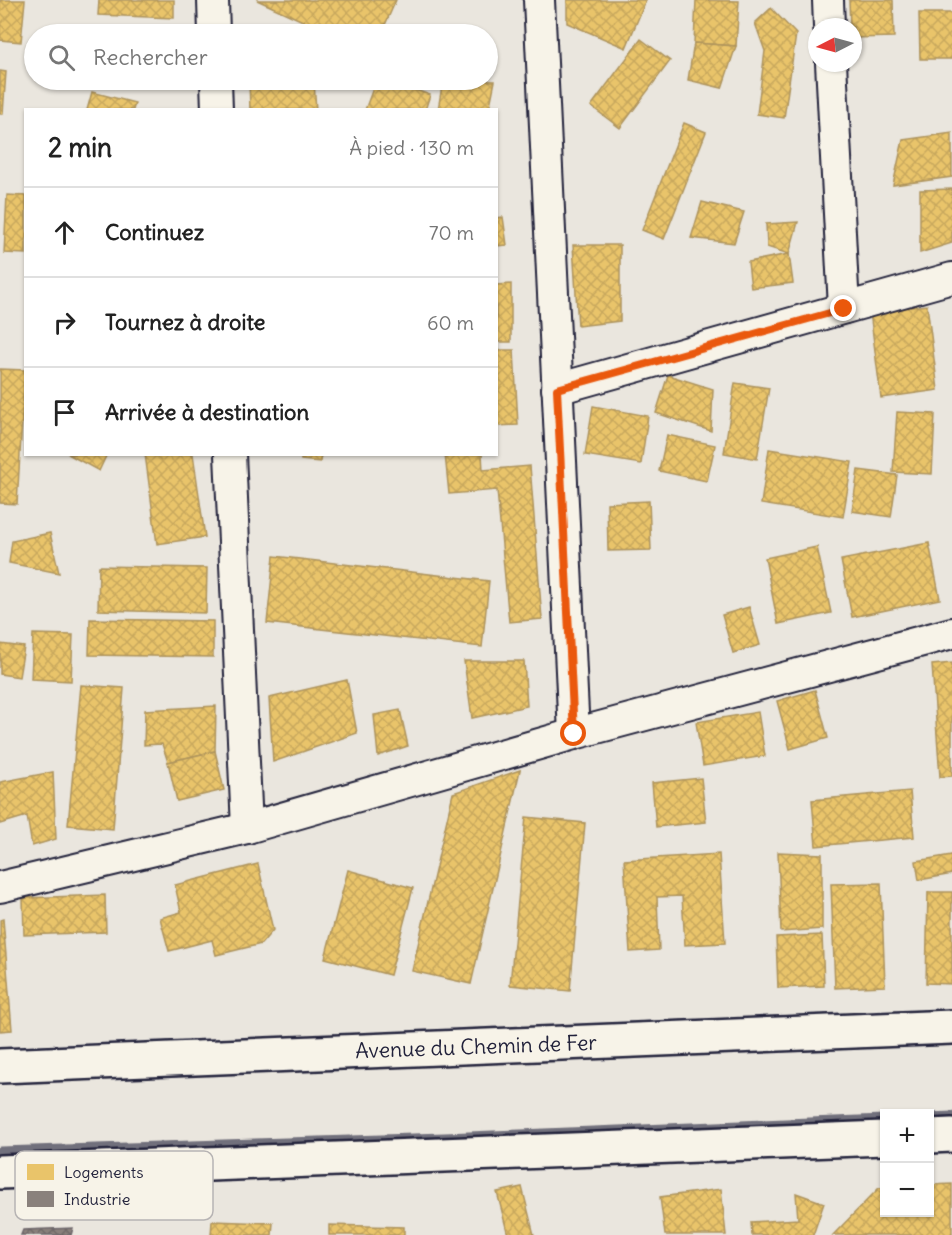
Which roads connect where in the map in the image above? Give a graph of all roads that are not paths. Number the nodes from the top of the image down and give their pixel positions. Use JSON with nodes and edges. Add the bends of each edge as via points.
{"nodes":[{"id":1,"x":213,"y":0,"type":"edge"},
{"id":2,"x":539,"y":0,"type":"edge"},
{"id":3,"x":828,"y":0,"type":"edge"},
{"id":4,"x":829,"y":18,"type":"edge"},
{"id":5,"x":214,"y":24,"type":"edge"},
{"id":6,"x":831,"y":72,"type":"edge"},
{"id":7,"x":216,"y":90,"type":"edge"},
{"id":8,"x":217,"y":108,"type":"edge"},
{"id":9,"x":952,"y":278,"type":"edge"},
{"id":10,"x":844,"y":309,"type":"junction"},
{"id":11,"x":557,"y":389,"type":"junction"},
{"id":12,"x":230,"y":456,"type":"edge"},
{"id":13,"x":952,"y":633,"type":"edge"},
{"id":14,"x":574,"y":734,"type":"junction"},
{"id":15,"x":248,"y":828,"type":"junction"},
{"id":16,"x":0,"y":887,"type":"edge"},
{"id":17,"x":952,"y":1028,"type":"edge"},
{"id":18,"x":0,"y":1066,"type":"edge"},
{"id":19,"x":952,"y":1135,"type":"edge"},
{"id":20,"x":934,"y":1136,"type":"edge"},
{"id":21,"x":880,"y":1138,"type":"edge"},
{"id":22,"x":213,"y":1164,"type":"edge"},
{"id":23,"x":15,"y":1171,"type":"edge"},
{"id":24,"x":0,"y":1172,"type":"edge"}],
"edges":[{"from":1,"to":5,"type":"street"},
{"from":2,"to":11,"type":"street"},
{"from":3,"to":4,"type":"street"},
{"from":6,"to":10,"type":"street"},
{"from":7,"to":8,"type":"street"},
{"from":9,"to":10,"type":"street"},
{"from":10,"to":11,"type":"street"},
{"from":11,"to":14,"type":"street"},
{"from":12,"to":15,"type":"street"},
{"from":13,"to":14,"type":"street"},
{"from":14,"to":15,"type":"street"},
{"from":15,"to":16,"type":"street"},
{"from":17,"to":18,"type":"main road","name":"Avenue du Chemin de Fer"},
{"from":19,"to":20,"type":"main road"},
{"from":21,"to":22,"type":"main road"},
{"from":23,"to":24,"type":"main road"}]}
